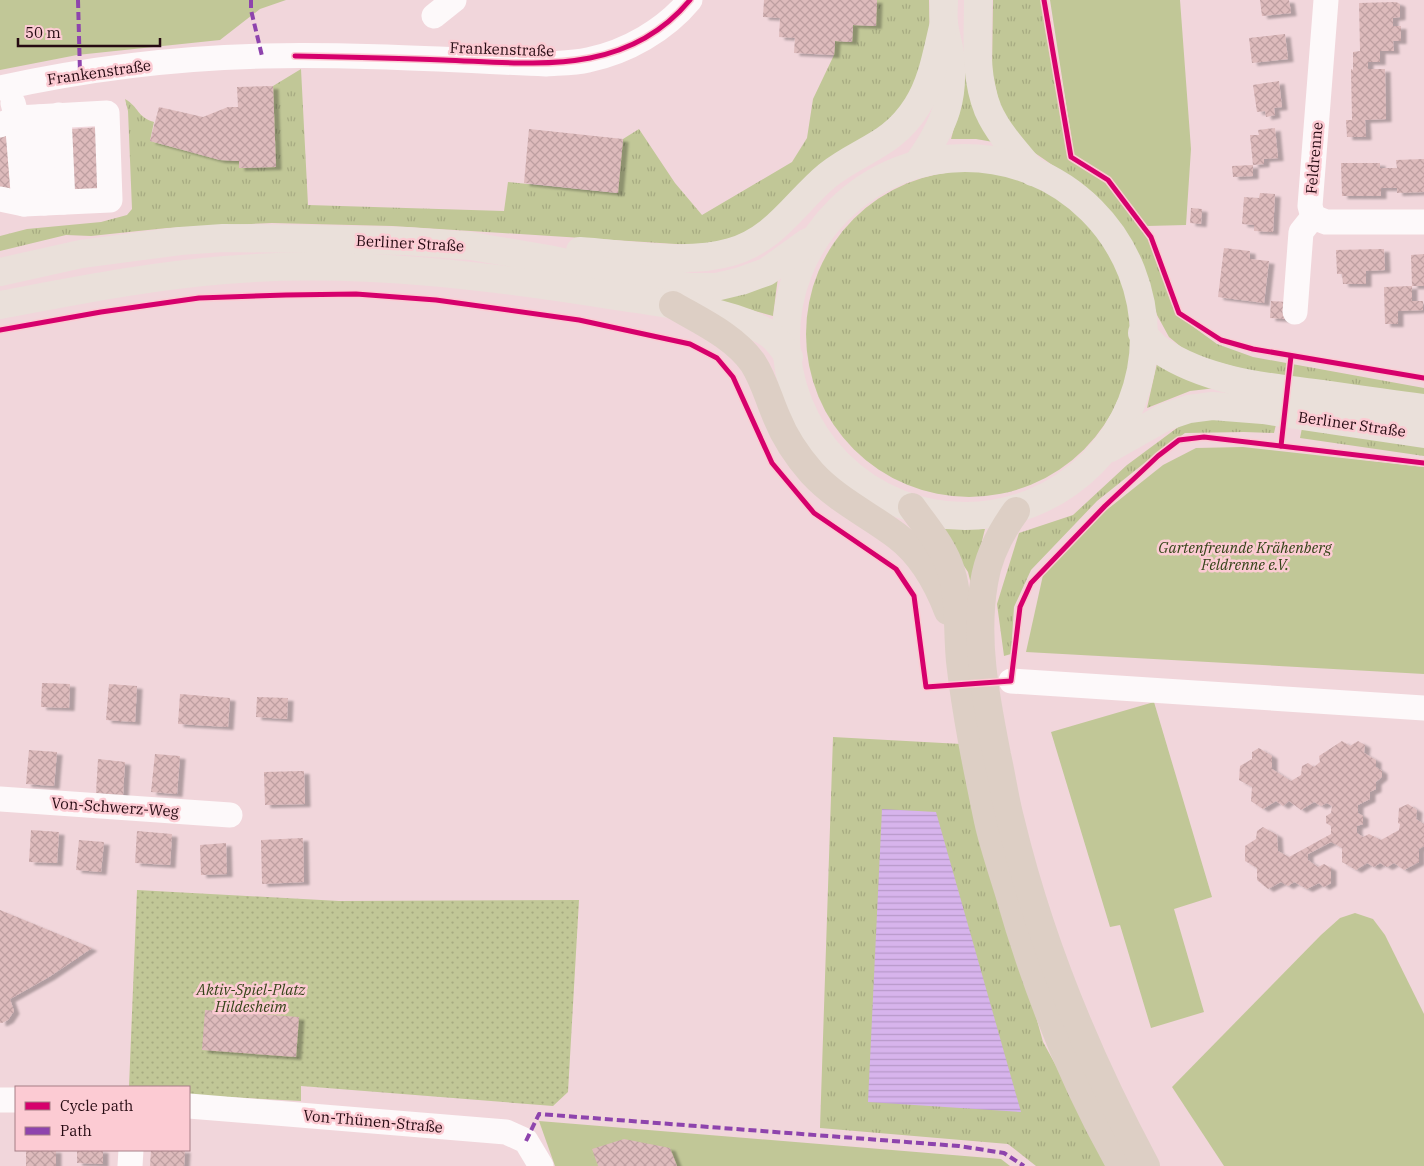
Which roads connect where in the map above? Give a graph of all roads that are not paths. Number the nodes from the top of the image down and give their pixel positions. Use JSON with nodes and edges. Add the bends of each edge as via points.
{"nodes":[{"id":1,"x":454,"y":0,"type":"edge"},
{"id":2,"x":690,"y":0,"type":"edge"},
{"id":3,"x":978,"y":0,"type":"edge"},
{"id":4,"x":1326,"y":0,"type":"edge"},
{"id":5,"x":944,"y":11,"type":"edge"},
{"id":6,"x":434,"y":16,"type":"dead end"},
{"id":7,"x":5,"y":87,"type":"edge"},
{"id":8,"x":29,"y":119,"type":"edge"},
{"id":9,"x":920,"y":160,"type":"junction"},
{"id":10,"x":1033,"y":172,"type":"junction"},
{"id":11,"x":0,"y":199,"type":"edge"},
{"id":12,"x":44,"y":203,"type":"junction"},
{"id":13,"x":1313,"y":217,"type":"junction"},
{"id":14,"x":1424,"y":222,"type":"edge"},
{"id":15,"x":808,"y":242,"type":"junction"},
{"id":16,"x":471,"y":246,"type":"junction"},
{"id":17,"x":0,"y":272,"type":"edge"},
{"id":18,"x":673,"y":305,"type":"junction"},
{"id":19,"x":6,"y":307,"type":"edge"},
{"id":20,"x":1295,"y":312,"type":"dead end"},
{"id":21,"x":1142,"y":333,"type":"junction"},
{"id":22,"x":789,"y":357,"type":"junction"},
{"id":23,"x":1264,"y":398,"type":"junction"},
{"id":24,"x":1303,"y":404,"type":"junction"},
{"id":25,"x":1424,"y":408,"type":"edge"},
{"id":26,"x":1424,"y":434,"type":"edge"},
{"id":27,"x":1110,"y":448,"type":"junction"},
{"id":28,"x":912,"y":507,"type":"junction"},
{"id":29,"x":1016,"y":511,"type":"junction"},
{"id":30,"x":960,"y":657,"type":"junction"},
{"id":31,"x":1011,"y":681,"type":"dead end"},
{"id":32,"x":1424,"y":708,"type":"edge"},
{"id":33,"x":0,"y":799,"type":"edge"},
{"id":34,"x":230,"y":815,"type":"dead end"},
{"id":35,"x":0,"y":1100,"type":"edge"},
{"id":36,"x":15,"y":1100,"type":"edge"},
{"id":37,"x":190,"y":1106,"type":"edge"},
{"id":38,"x":131,"y":1151,"type":"edge"},
{"id":39,"x":130,"y":1166,"type":"edge"},
{"id":40,"x":541,"y":1166,"type":"edge"},
{"id":41,"x":1122,"y":1166,"type":"edge"},
{"id":42,"x":1146,"y":1166,"type":"edge"}],
"edges":[{"from":1,"to":6,"type":"street"},
{"from":2,"to":7,"type":"street","name":"Frankenstraße","via":[[646,38],[590,60],[546,64],[262,56],[122,67]]},
{"from":3,"to":10,"type":"main road","via":[[979,77],[988,111]]},
{"from":4,"to":13,"type":"street","name":"Feldrenne","via":[[1310,206]]},
{"from":5,"to":9,"type":"main road","via":[[951,71],[949,100],[935,138]]},
{"from":5,"to":16,"type":"main road","via":[[930,78],[924,94],[906,121],[880,145],[829,174],[784,220],[751,244],[732,252],[684,258]]},
{"from":7,"to":8,"type":"street"},
{"from":8,"to":12,"type":"street"},
{"from":8,"to":12,"type":"street"},
{"from":8,"to":12,"type":"street","via":[[107,113],[110,200]]},
{"from":9,"to":10,"type":"main road","via":[[986,159]]},
{"from":9,"to":15,"type":"main road","via":[[881,173],[852,191],[827,215]]},
{"from":10,"to":21,"type":"main road","via":[[1075,200],[1109,238],[1133,284]]},
{"from":11,"to":12,"type":"street"},
{"from":13,"to":14,"type":"street","via":[[1326,222]]},
{"from":13,"to":20,"type":"street","via":[[1301,232]]},
{"from":15,"to":16,"type":"main road","name":"Berliner Straße","via":[[766,272],[716,286],[662,283]]},
{"from":15,"to":22,"type":"main road","via":[[793,285],[788,329]]},
{"from":16,"to":17,"type":"main road","name":"Berliner Straße","via":[[311,238],[197,240],[124,247]]},
{"from":18,"to":19,"type":"main road","name":"Berliner Straße","via":[[519,282],[346,267],[218,271],[101,286]]},
{"from":18,"to":22,"type":"main road","name":"Berliner Straße","via":[[757,327],[770,334]]},
{"from":18,"to":30,"type":"highway","via":[[741,348],[760,375],[786,438],[811,472],[839,498],[898,536],[924,563],[943,598]]},
{"from":21,"to":23,"type":"main road","name":"Berliner Straße","via":[[1160,351]]},
{"from":21,"to":27,"type":"main road","via":[[1142,360],[1135,396]]},
{"from":22,"to":28,"type":"main road","via":[[799,395],[821,436],[836,455],[871,486]]},
{"from":23,"to":24,"type":"main road","name":"Berliner Straße"},
{"from":23,"to":27,"type":"main road","name":"Berliner Straße","via":[[1188,410],[1165,418]]},
{"from":24,"to":25,"type":"main road","name":"Berliner Straße"},
{"from":24,"to":26,"type":"main road","name":"Berliner Straße"},
{"from":27,"to":29,"type":"main road","via":[[1100,462],[1062,494]]},
{"from":28,"to":29,"type":"main road","via":[[966,517]]},
{"from":28,"to":30,"type":"highway","via":[[951,569]]},
{"from":29,"to":42,"type":"highway","via":[[993,550],[982,603],[985,690],[1010,821],[1051,954],[1076,1019],[1100,1076]]},
{"from":30,"to":41,"type":"highway","via":[[989,823],[1029,958],[1055,1027],[1107,1141]]},
{"from":31,"to":32,"type":"street"},
{"from":33,"to":34,"type":"street","name":"Von-Schwerz-Weg"},
{"from":35,"to":36,"type":"street"},
{"from":37,"to":40,"type":"street","name":"Von-Thünen-Straße","via":[[506,1132],[526,1141]]},
{"from":38,"to":39,"type":"street"}]}
